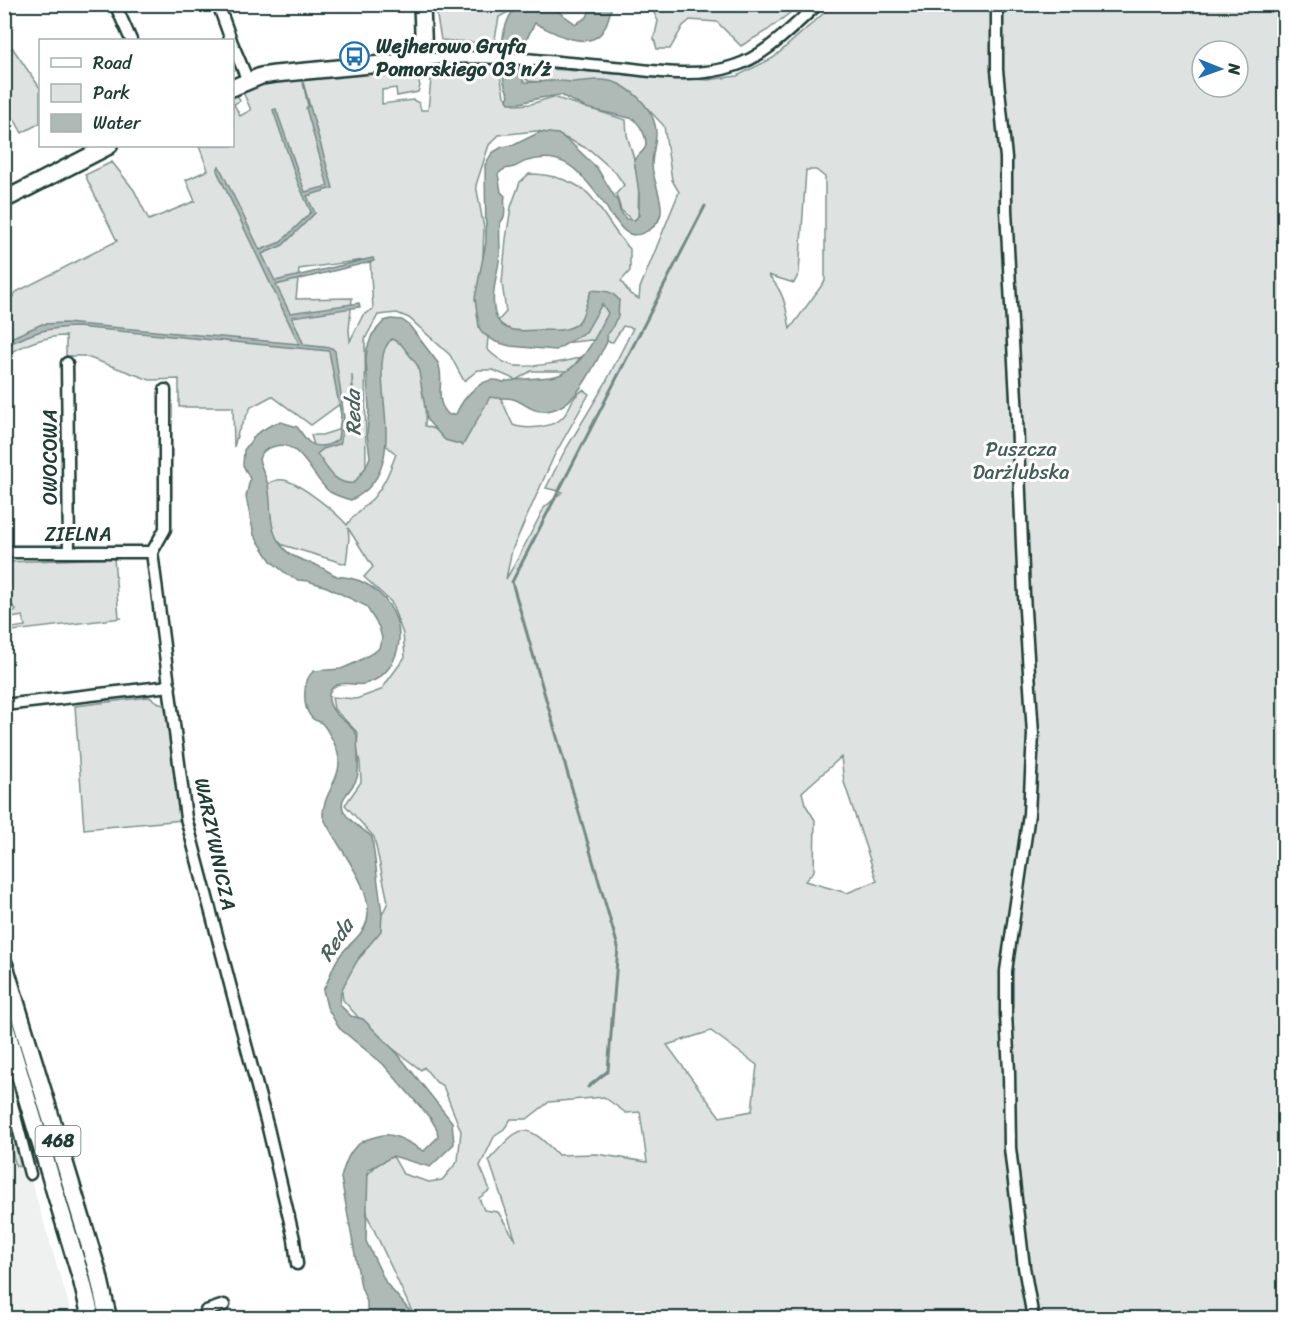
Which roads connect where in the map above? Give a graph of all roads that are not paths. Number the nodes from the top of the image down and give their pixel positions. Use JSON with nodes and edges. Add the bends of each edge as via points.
{"nodes":[{"id":1,"x":116,"y":4,"type":"edge"},
{"id":2,"x":218,"y":4,"type":"edge"},
{"id":3,"x":422,"y":4,"type":"edge"},
{"id":4,"x":818,"y":4,"type":"edge"},
{"id":5,"x":997,"y":4,"type":"edge"},
{"id":6,"x":131,"y":39,"type":"edge"},
{"id":7,"x":231,"y":39,"type":"edge"},
{"id":8,"x":234,"y":47,"type":"edge"},
{"id":9,"x":424,"y":60,"type":"junction"},
{"id":10,"x":248,"y":81,"type":"junction"},
{"id":11,"x":234,"y":87,"type":"edge"},
{"id":12,"x":107,"y":147,"type":"edge"},
{"id":13,"x":4,"y":201,"type":"edge"},
{"id":14,"x":67,"y":363,"type":"dead end"},
{"id":15,"x":165,"y":390,"type":"dead end"},
{"id":16,"x":4,"y":552,"type":"edge"},
{"id":17,"x":69,"y":552,"type":"junction"},
{"id":18,"x":153,"y":552,"type":"junction"},
{"id":19,"x":170,"y":686,"type":"junction"},
{"id":20,"x":4,"y":705,"type":"edge"},
{"id":21,"x":4,"y":964,"type":"edge"},
{"id":22,"x":4,"y":1022,"type":"edge"},
{"id":23,"x":4,"y":1073,"type":"edge"},
{"id":24,"x":30,"y":1174,"type":"dead end"},
{"id":25,"x":297,"y":1264,"type":"dead end"},
{"id":26,"x":224,"y":1305,"type":"dead end"},
{"id":27,"x":91,"y":1318,"type":"edge"},
{"id":28,"x":108,"y":1318,"type":"edge"},
{"id":29,"x":207,"y":1318,"type":"edge"},
{"id":30,"x":1033,"y":1318,"type":"edge"}],
"edges":[{"from":1,"to":6,"type":"street"},
{"from":2,"to":7,"type":"street"},
{"from":3,"to":9,"type":"street"},
{"from":4,"to":9,"type":"street","via":[[759,53],[736,66],[712,72],[681,73],[500,58]]},
{"from":5,"to":30,"type":"street","via":[[997,70],[1006,158],[1024,595],[1034,734],[1029,814],[1006,971],[1006,1014],[1010,1148]]},
{"from":8,"to":10,"type":"street"},
{"from":9,"to":10,"type":"street","via":[[275,74]]},
{"from":10,"to":11,"type":"street"},
{"from":12,"to":13,"type":"street"},
{"from":14,"to":17,"type":"street","name":"OWOCOWA"},
{"from":15,"to":18,"type":"street","via":[[165,529]]},
{"from":16,"to":17,"type":"street","name":"ZIELNA"},
{"from":17,"to":18,"type":"street","name":"ZIELNA"},
{"from":18,"to":19,"type":"street","name":"WARZYWNICZA"},
{"from":19,"to":20,"type":"street"},
{"from":19,"to":25,"type":"street","name":"WARZYWNICZA","via":[[186,818],[268,1128]]},
{"from":21,"to":28,"type":"main road","number":"468","via":[[98,1273]]},
{"from":22,"to":27,"type":"main road","number":"468"},
{"from":23,"to":24,"type":"street"},
{"from":26,"to":29,"type":"street","via":[[206,1311]]}]}
